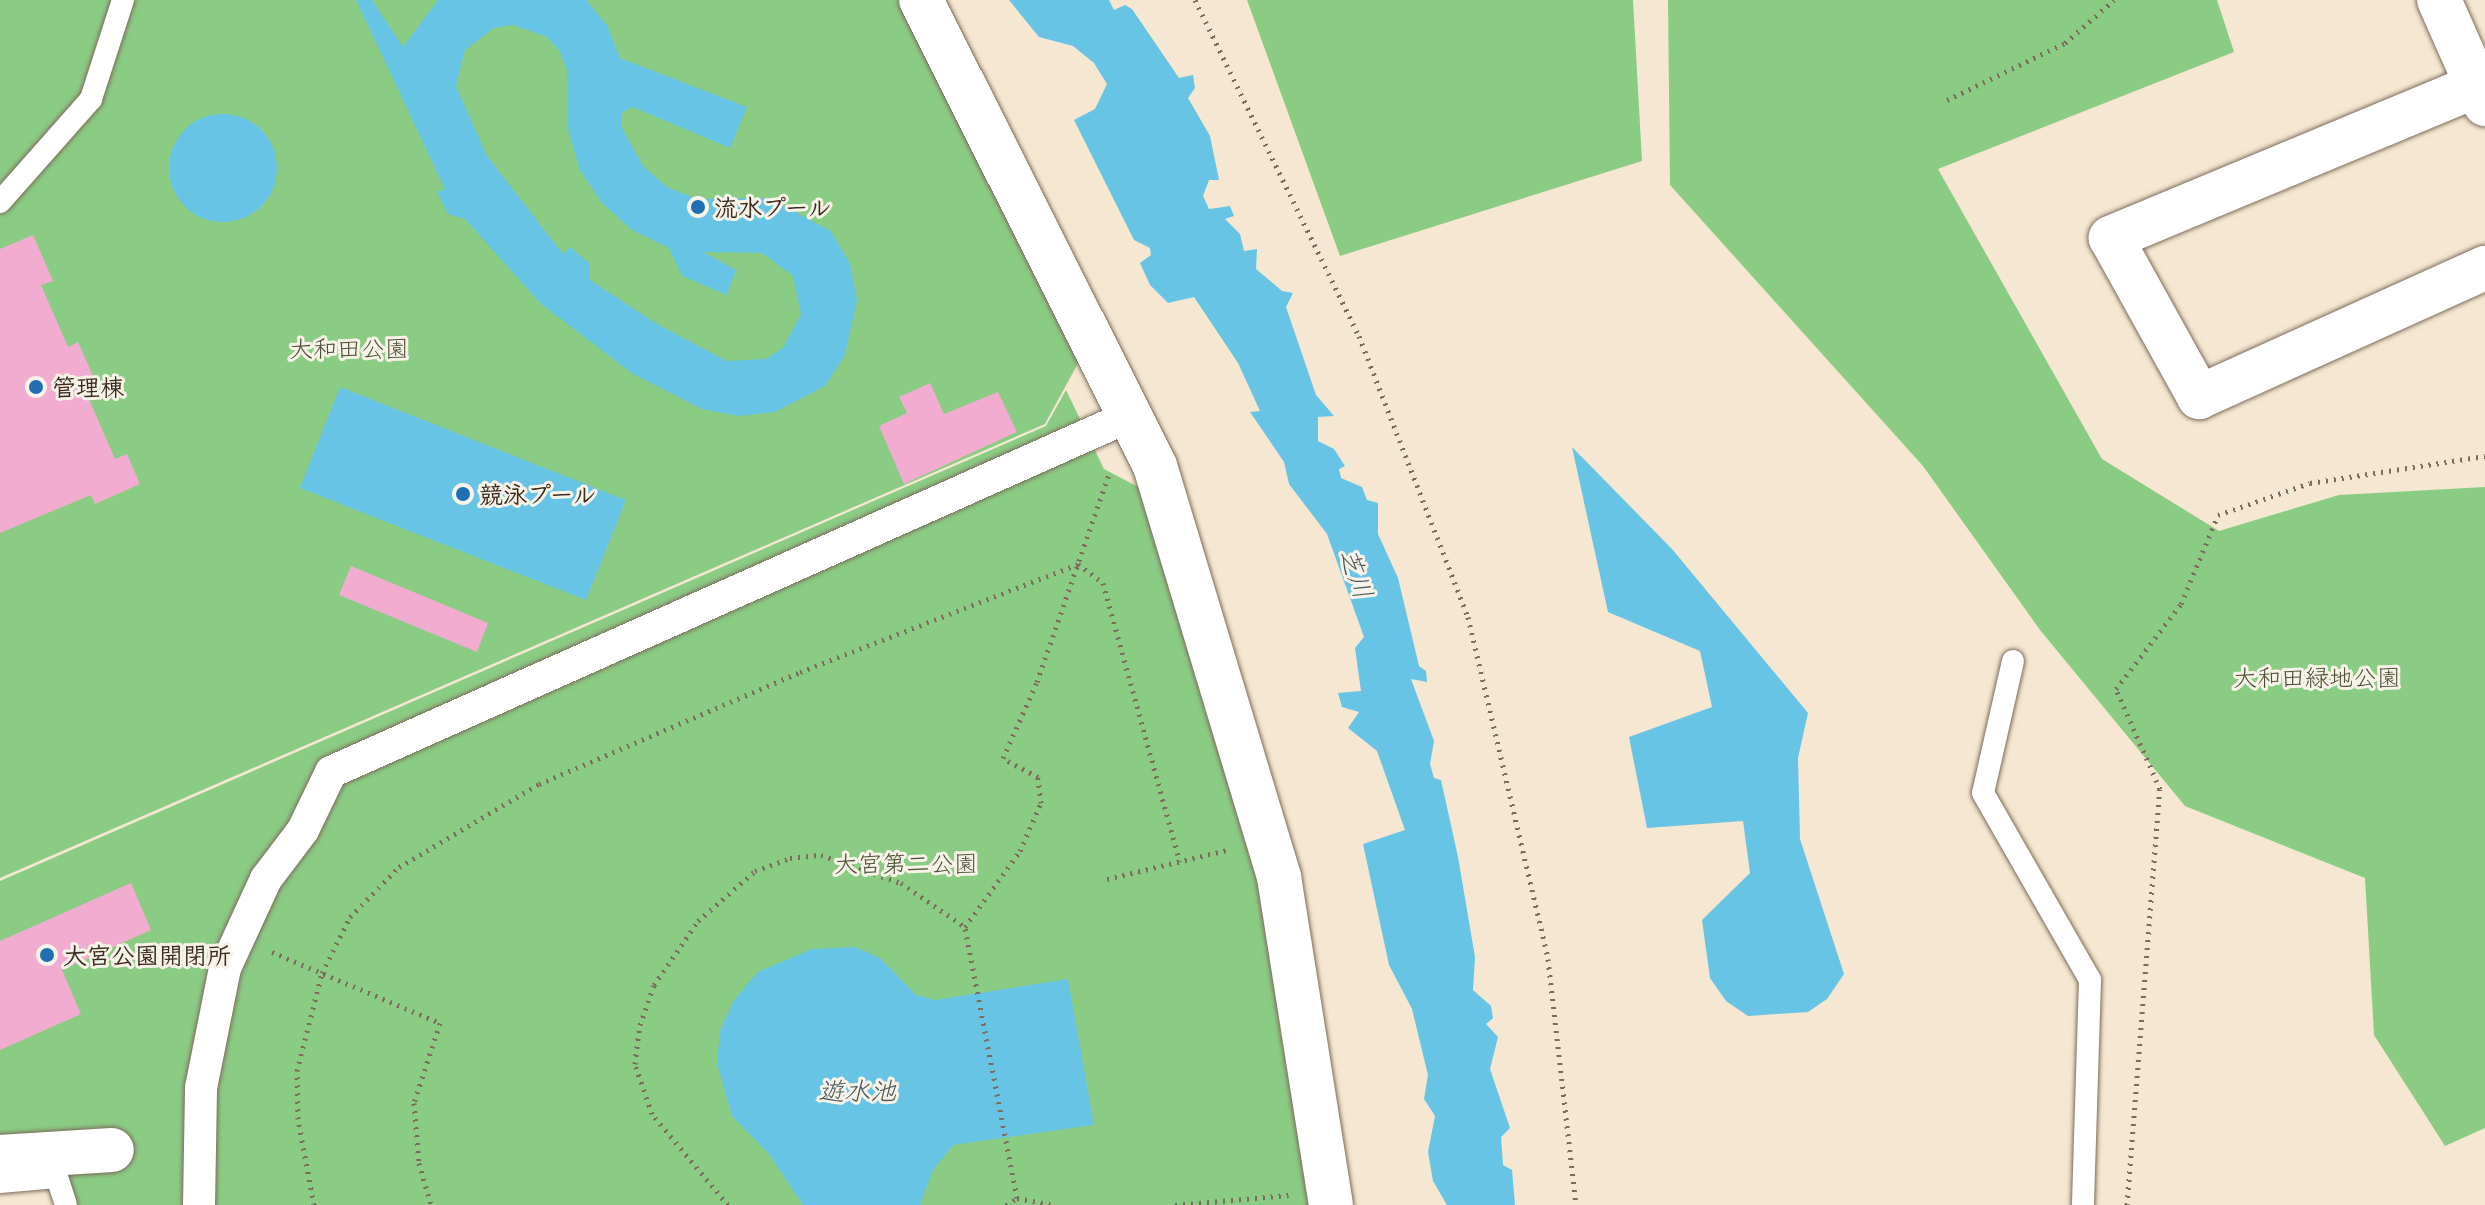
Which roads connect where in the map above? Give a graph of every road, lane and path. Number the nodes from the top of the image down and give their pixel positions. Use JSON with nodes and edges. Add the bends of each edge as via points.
{"nodes":[{"id":1,"x":123,"y":0,"type":"edge"},
{"id":2,"x":921,"y":0,"type":"edge"},
{"id":3,"x":1195,"y":0,"type":"edge"},
{"id":4,"x":2114,"y":0,"type":"edge"},
{"id":5,"x":2439,"y":0,"type":"edge"},
{"id":6,"x":2481,"y":95,"type":"edge"},
{"id":7,"x":1947,"y":100,"type":"dead end"},
{"id":8,"x":0,"y":202,"type":"edge"},
{"id":9,"x":2485,"y":268,"type":"edge"},
{"id":10,"x":1130,"y":416,"type":"junction"},
{"id":11,"x":2485,"y":456,"type":"edge"},
{"id":12,"x":1078,"y":564,"type":"junction"},
{"id":13,"x":2013,"y":661,"type":"dead end"},
{"id":14,"x":1269,"y":839,"type":"junction"},
{"id":15,"x":1180,"y":862,"type":"junction"},
{"id":16,"x":1107,"y":879,"type":"dead end"},
{"id":17,"x":965,"y":927,"type":"junction"},
{"id":18,"x":239,"y":938,"type":"junction"},
{"id":19,"x":322,"y":973,"type":"junction"},
{"id":20,"x":112,"y":1150,"type":"dead end"},
{"id":21,"x":0,"y":1157,"type":"edge"},
{"id":22,"x":0,"y":1182,"type":"edge"},
{"id":23,"x":1017,"y":1198,"type":"junction"},
{"id":24,"x":66,"y":1205,"type":"edge"},
{"id":25,"x":199,"y":1205,"type":"edge"},
{"id":26,"x":314,"y":1205,"type":"edge"},
{"id":27,"x":431,"y":1205,"type":"edge"},
{"id":28,"x":728,"y":1205,"type":"edge"},
{"id":29,"x":1006,"y":1205,"type":"edge"},
{"id":30,"x":1052,"y":1205,"type":"edge"},
{"id":31,"x":1175,"y":1205,"type":"edge"},
{"id":32,"x":1245,"y":1205,"type":"edge"},
{"id":33,"x":1331,"y":1205,"type":"edge"},
{"id":34,"x":1576,"y":1205,"type":"edge"},
{"id":35,"x":2083,"y":1205,"type":"edge"},
{"id":36,"x":2127,"y":1205,"type":"edge"}],
"edges":[{"from":1,"to":8,"type":"lane","via":[[91,99]]},
{"from":2,"to":10,"type":"street"},
{"from":3,"to":34,"type":"path","via":[[1359,336],[1468,617],[1548,959]]},
{"from":4,"to":7,"type":"path","via":[[2065,43]]},
{"from":5,"to":6,"type":"street"},
{"from":6,"to":9,"type":"street","via":[[2111,238],[2199,397]]},
{"from":10,"to":12,"type":"path"},
{"from":10,"to":14,"type":"street","via":[[1155,466]]},
{"from":10,"to":18,"type":"street","via":[[331,772],[303,830],[266,879]]},
{"from":11,"to":36,"type":"path","via":[[2310,483],[2218,515],[2181,604],[2116,689],[2160,789]]},
{"from":12,"to":15,"type":"path","via":[[1103,583]]},
{"from":12,"to":17,"type":"path","via":[[1037,682],[1003,758],[1038,777],[1041,803],[1020,851]]},
{"from":12,"to":19,"type":"path","via":[[800,672],[527,791],[399,867],[350,917]]},
{"from":13,"to":35,"type":"lane","via":[[1983,793],[2090,980]]},
{"from":14,"to":15,"type":"path"},
{"from":14,"to":33,"type":"street"},
{"from":15,"to":16,"type":"path"},
{"from":17,"to":23,"type":"path"},
{"from":17,"to":28,"type":"path","via":[[901,883],[821,855],[790,858],[755,871],[698,921],[654,985],[640,1025],[635,1064],[652,1114]]},
{"from":18,"to":19,"type":"path"},
{"from":18,"to":25,"type":"street","via":[[225,968],[201,1088]]},
{"from":19,"to":26,"type":"path","via":[[297,1071],[298,1119]]},
{"from":19,"to":27,"type":"path","via":[[440,1023],[414,1103],[419,1163]]},
{"from":20,"to":21,"type":"street"},
{"from":22,"to":24,"type":"lane","via":[[57,1177]]},
{"from":23,"to":29,"type":"path"},
{"from":23,"to":30,"type":"path"},
{"from":31,"to":32,"type":"path","via":[[1245,1200]]}]}
